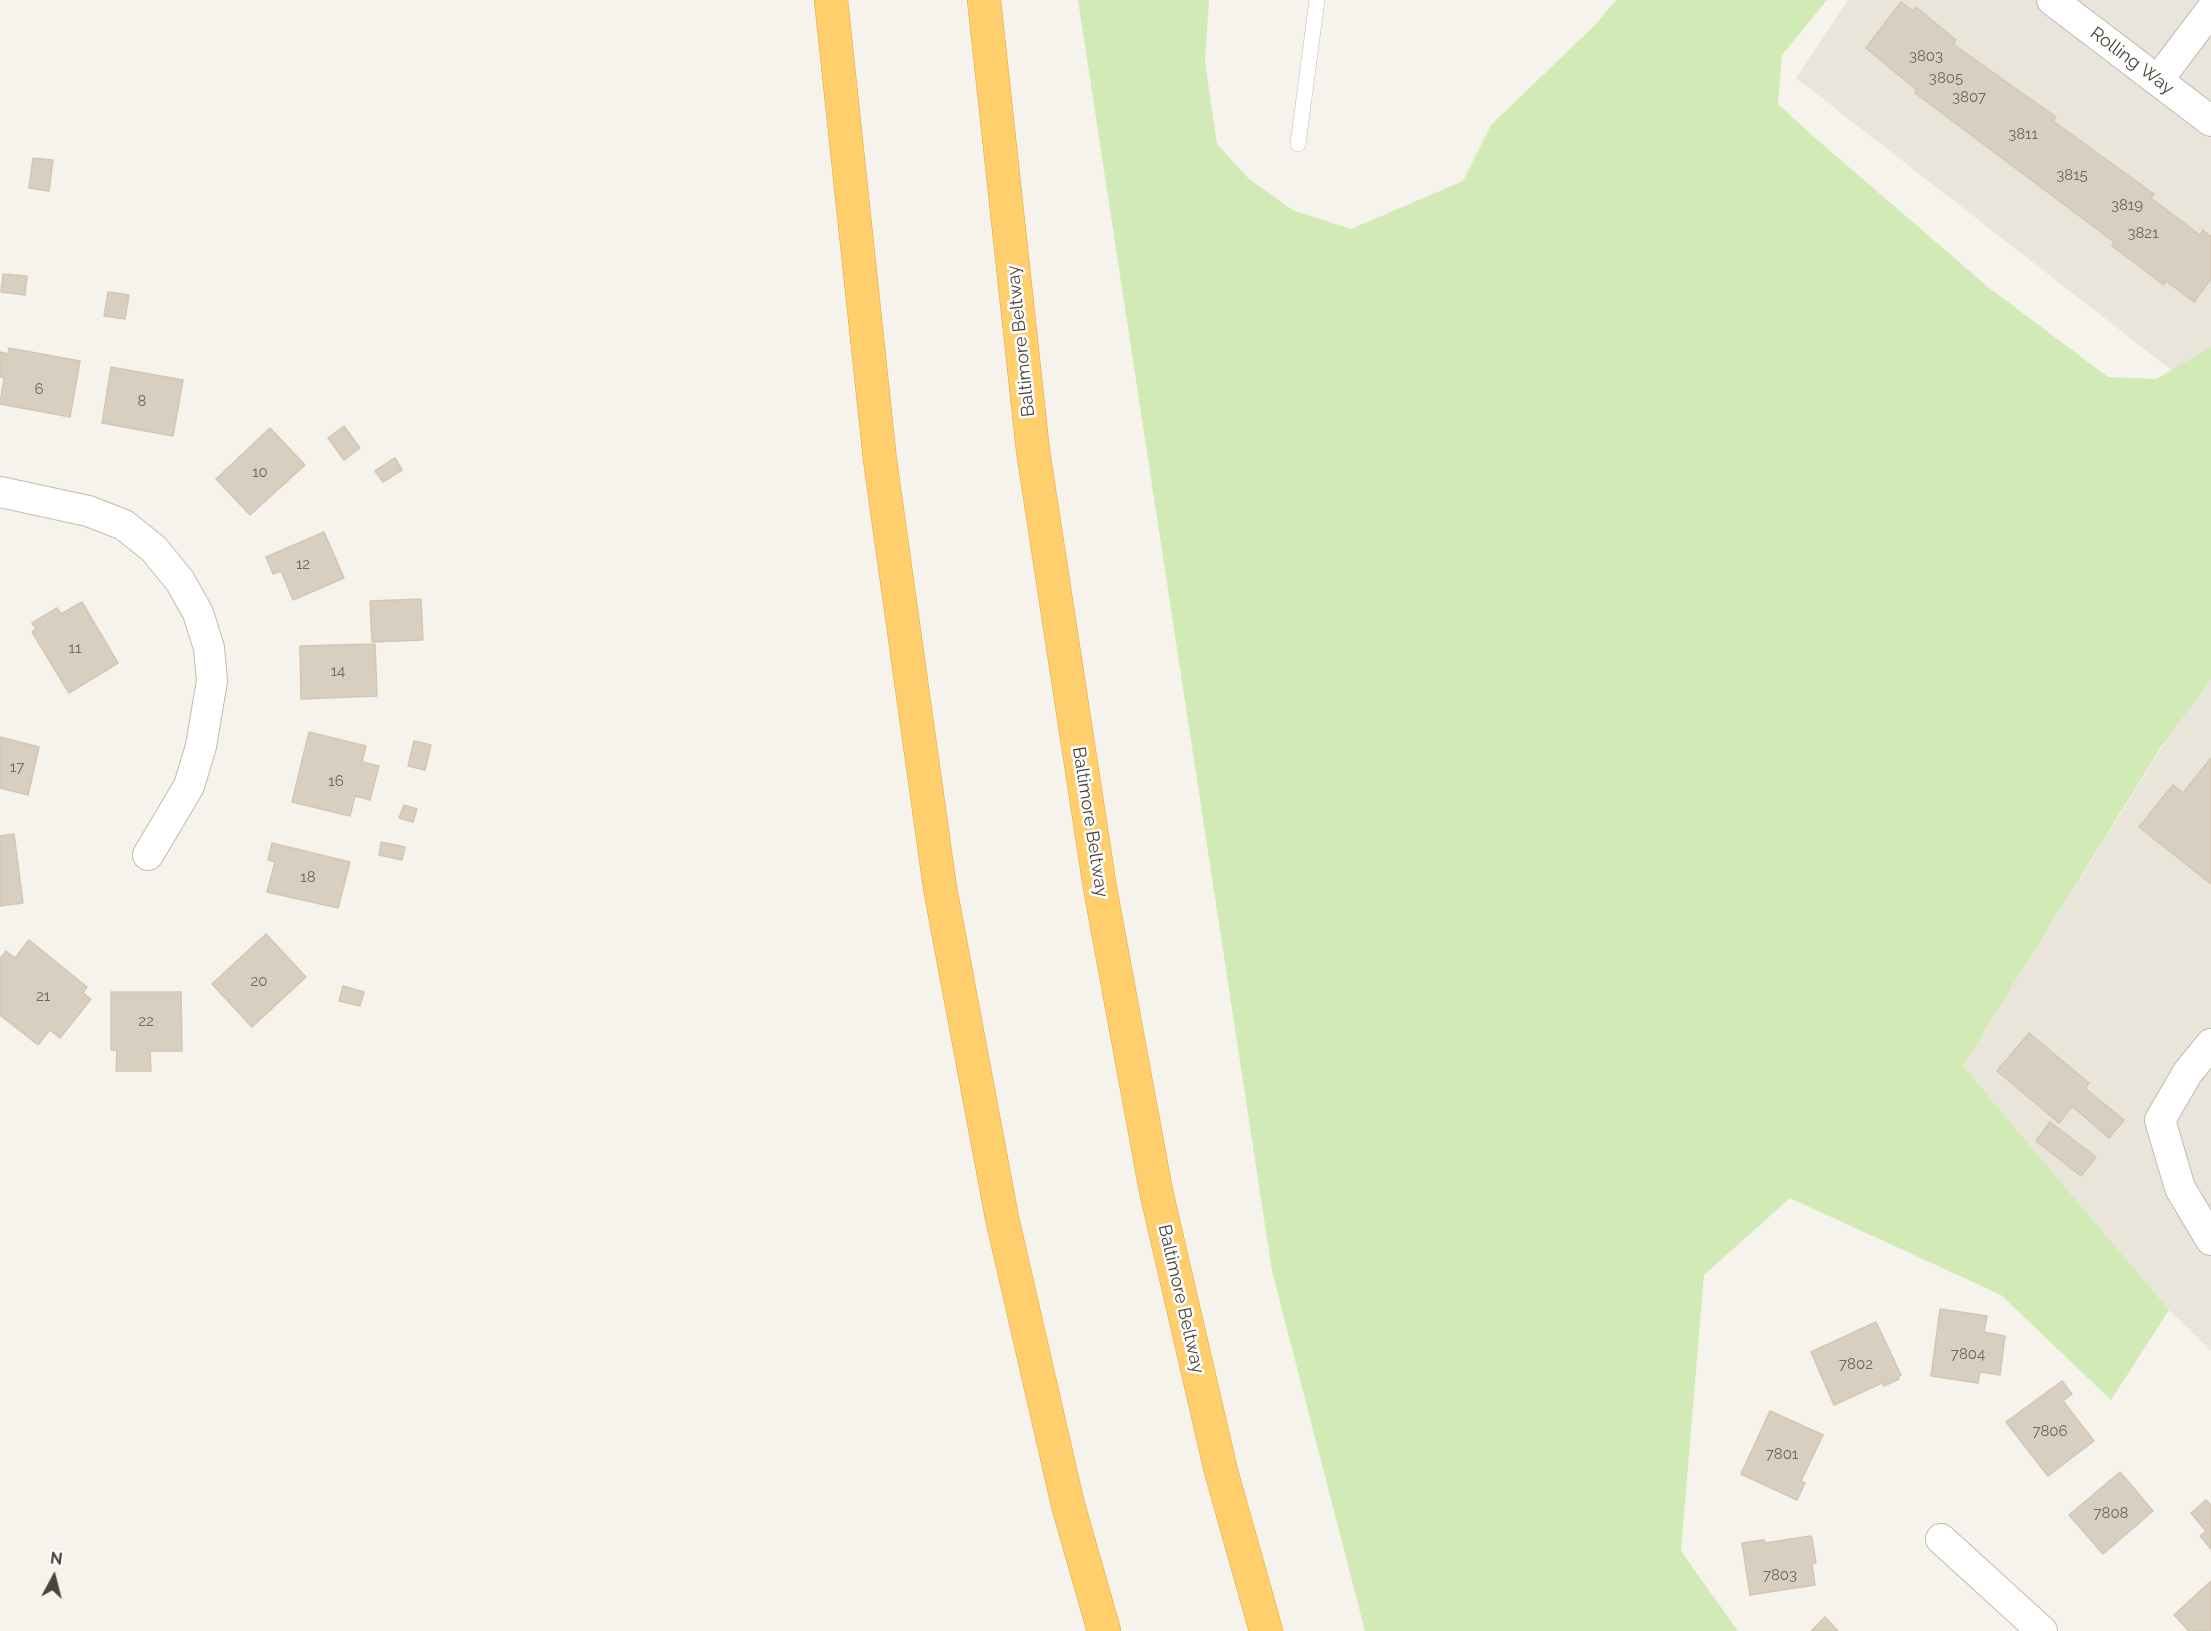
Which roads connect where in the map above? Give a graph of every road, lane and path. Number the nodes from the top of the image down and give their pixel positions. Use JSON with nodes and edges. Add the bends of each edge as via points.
{"nodes":[{"id":1,"x":831,"y":0,"type":"edge"},
{"id":2,"x":984,"y":0,"type":"edge"},
{"id":3,"x":1317,"y":0,"type":"edge"},
{"id":4,"x":2052,"y":0,"type":"edge"},
{"id":5,"x":2211,"y":10,"type":"edge"},
{"id":6,"x":2157,"y":80,"type":"junction"},
{"id":7,"x":2211,"y":121,"type":"edge"},
{"id":8,"x":1298,"y":144,"type":"dead end"},
{"id":9,"x":0,"y":492,"type":"edge"},
{"id":10,"x":148,"y":855,"type":"dead end"},
{"id":11,"x":2211,"y":1044,"type":"edge"},
{"id":12,"x":1156,"y":1191,"type":"junction"},
{"id":13,"x":2211,"y":1240,"type":"edge"},
{"id":14,"x":1941,"y":1539,"type":"dead end"},
{"id":15,"x":1104,"y":1631,"type":"edge"},
{"id":16,"x":1266,"y":1631,"type":"edge"},
{"id":17,"x":1285,"y":1631,"type":"edge"},
{"id":18,"x":2042,"y":1631,"type":"edge"}],
"edges":[{"from":1,"to":15,"type":"highway","via":[[880,460],[940,888],[1002,1218],[1068,1505]]},
{"from":2,"to":12,"type":"highway","name":"Baltimore Beltway","via":[[1033,451],[1100,888]]},
{"from":3,"to":8,"type":"lane"},
{"from":4,"to":6,"type":"street","name":"Rolling Way"},
{"from":5,"to":6,"type":"street"},
{"from":6,"to":7,"type":"street","name":"Rolling Way"},
{"from":9,"to":10,"type":"street","via":[[88,511],[124,525],[154,549],[180,580],[198,613],[209,648],[212,681],[201,746],[189,786]]},
{"from":11,"to":13,"type":"street","via":[[2188,1072],[2160,1120],[2180,1188]]},
{"from":12,"to":16,"type":"highway","name":"Baltimore Beltway","via":[[1221,1471]]},
{"from":12,"to":17,"type":"highway","via":[[1233,1469]]},
{"from":14,"to":18,"type":"street"}]}
